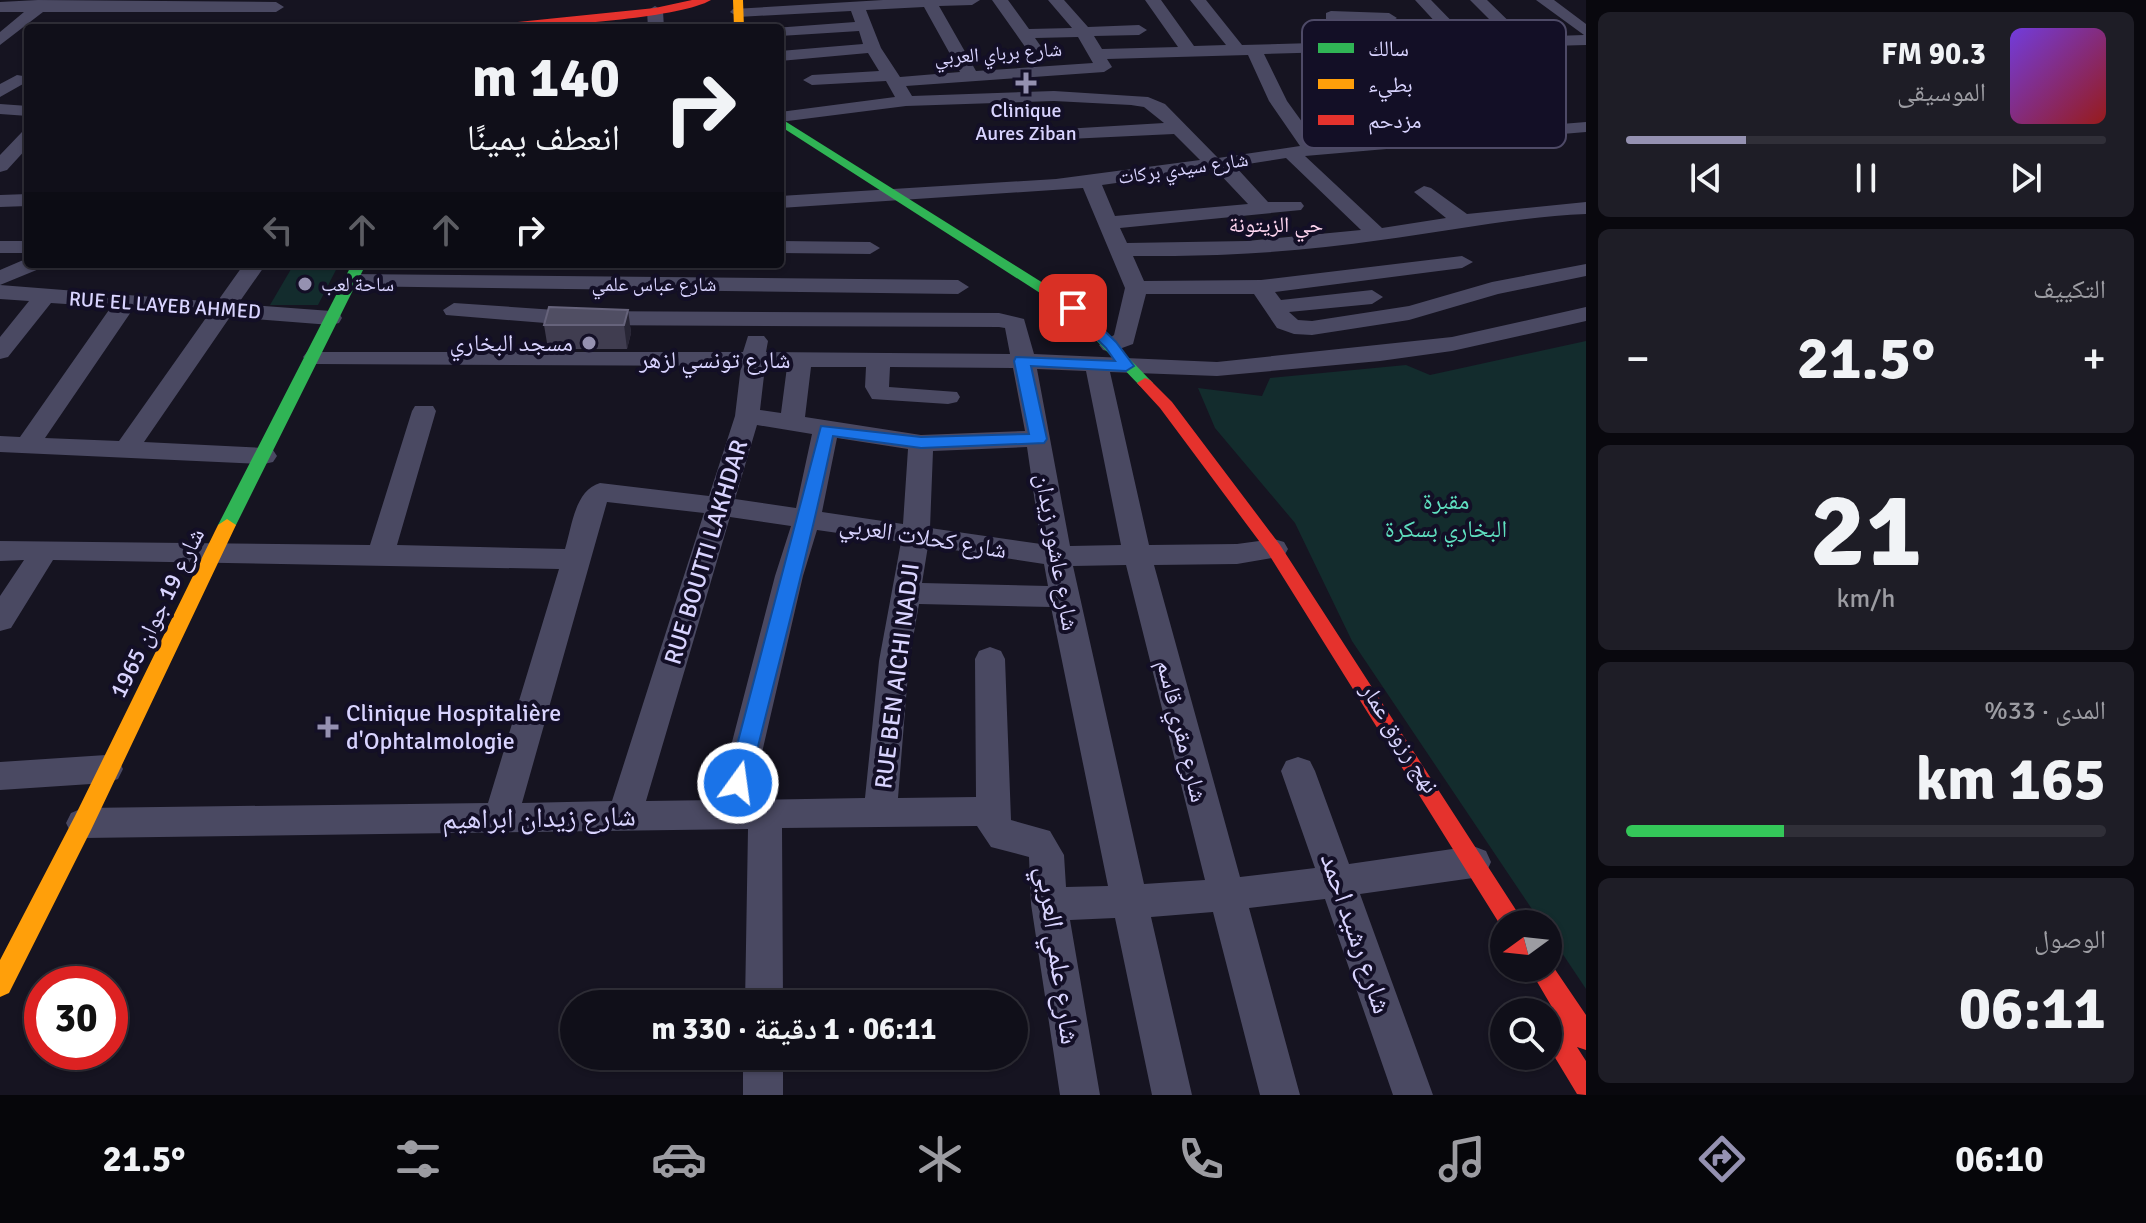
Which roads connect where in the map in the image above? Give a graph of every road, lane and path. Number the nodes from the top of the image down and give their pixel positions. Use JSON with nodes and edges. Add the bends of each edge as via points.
{"nodes":[{"id":1,"x":707,"y":0,"type":"edge"},
{"id":2,"x":972,"y":0,"type":"edge"},
{"id":3,"x":1000,"y":0,"type":"edge"},
{"id":4,"x":1056,"y":0,"type":"edge"},
{"id":5,"x":1198,"y":0,"type":"edge"},
{"id":6,"x":1322,"y":0,"type":"edge"},
{"id":7,"x":1423,"y":0,"type":"edge"},
{"id":8,"x":1478,"y":0,"type":"edge"},
{"id":9,"x":1544,"y":0,"type":"edge"},
{"id":10,"x":716,"y":1,"type":"edge"},
{"id":11,"x":929,"y":1,"type":"edge"},
{"id":12,"x":96,"y":4,"type":"edge"},
{"id":13,"x":41,"y":5,"type":"junction"},
{"id":14,"x":857,"y":6,"type":"junction"},
{"id":15,"x":0,"y":7,"type":"edge"},
{"id":16,"x":276,"y":7,"type":"dead end"},
{"id":17,"x":1153,"y":7,"type":"edge"},
{"id":18,"x":735,"y":10,"type":"edge"},
{"id":19,"x":1331,"y":16,"type":"junction"},
{"id":20,"x":1389,"y":18,"type":"dead end"},
{"id":21,"x":655,"y":20,"type":"edge"},
{"id":22,"x":1334,"y":20,"type":"edge"},
{"id":23,"x":1442,"y":20,"type":"edge"},
{"id":24,"x":1498,"y":20,"type":"edge"},
{"id":25,"x":581,"y":23,"type":"edge"},
{"id":26,"x":75,"y":24,"type":"edge"},
{"id":27,"x":866,"y":26,"type":"junction"},
{"id":28,"x":1139,"y":30,"type":"dead end"},
{"id":29,"x":784,"y":31,"type":"edge"},
{"id":30,"x":1083,"y":31,"type":"junction"},
{"id":31,"x":1586,"y":31,"type":"edge"},
{"id":32,"x":1025,"y":34,"type":"junction"},
{"id":33,"x":0,"y":40,"type":"edge"},
{"id":34,"x":1566,"y":40,"type":"edge"},
{"id":35,"x":1586,"y":40,"type":"edge"},
{"id":36,"x":1302,"y":47,"type":"edge"},
{"id":37,"x":873,"y":48,"type":"junction"},
{"id":38,"x":1245,"y":48,"type":"junction"},
{"id":39,"x":1188,"y":50,"type":"junction"},
{"id":40,"x":784,"y":56,"type":"edge"},
{"id":41,"x":1102,"y":60,"type":"junction"},
{"id":42,"x":1051,"y":71,"type":"junction"},
{"id":43,"x":970,"y":76,"type":"junction"},
{"id":44,"x":892,"y":79,"type":"junction"},
{"id":45,"x":17,"y":80,"type":"dead end"},
{"id":46,"x":812,"y":80,"type":"dead end"},
{"id":47,"x":0,"y":92,"type":"edge"},
{"id":48,"x":906,"y":101,"type":"junction"},
{"id":49,"x":0,"y":109,"type":"edge"},
{"id":50,"x":24,"y":111,"type":"edge"},
{"id":51,"x":784,"y":118,"type":"edge"},
{"id":52,"x":784,"y":122,"type":"edge"},
{"id":53,"x":1586,"y":127,"type":"edge"},
{"id":54,"x":1178,"y":128,"type":"junction"},
{"id":55,"x":1566,"y":129,"type":"edge"},
{"id":56,"x":1047,"y":135,"type":"dead end"},
{"id":57,"x":1302,"y":135,"type":"edge"},
{"id":58,"x":1566,"y":136,"type":"edge"},
{"id":59,"x":24,"y":140,"type":"edge"},
{"id":60,"x":1582,"y":147,"type":"dead end"},
{"id":61,"x":1311,"y":148,"type":"edge"},
{"id":62,"x":1344,"y":148,"type":"edge"},
{"id":63,"x":1313,"y":151,"type":"junction"},
{"id":64,"x":1290,"y":152,"type":"junction"},
{"id":65,"x":24,"y":159,"type":"edge"},
{"id":66,"x":2,"y":161,"type":"edge"},
{"id":67,"x":1218,"y":164,"type":"junction"},
{"id":68,"x":1090,"y":181,"type":"junction"},
{"id":69,"x":1424,"y":192,"type":"dead end"},
{"id":70,"x":898,"y":196,"type":"junction"},
{"id":71,"x":24,"y":200,"type":"edge"},
{"id":72,"x":0,"y":201,"type":"edge"},
{"id":73,"x":784,"y":205,"type":"edge"},
{"id":74,"x":1294,"y":206,"type":"dead end"},
{"id":75,"x":1262,"y":208,"type":"junction"},
{"id":76,"x":1586,"y":208,"type":"edge"},
{"id":77,"x":1186,"y":215,"type":"junction"},
{"id":78,"x":1461,"y":220,"type":"junction"},
{"id":79,"x":1107,"y":223,"type":"junction"},
{"id":80,"x":814,"y":225,"type":"junction"},
{"id":81,"x":1422,"y":227,"type":"junction"},
{"id":82,"x":1378,"y":235,"type":"junction"},
{"id":83,"x":784,"y":244,"type":"edge"},
{"id":84,"x":870,"y":248,"type":"dead end"},
{"id":85,"x":1119,"y":249,"type":"junction"},
{"id":86,"x":1205,"y":249,"type":"junction"},
{"id":87,"x":1462,"y":262,"type":"junction"},
{"id":88,"x":24,"y":267,"type":"edge"},
{"id":89,"x":252,"y":268,"type":"edge"},
{"id":90,"x":1586,"y":270,"type":"edge"},
{"id":91,"x":355,"y":272,"type":"edge"},
{"id":92,"x":688,"y":274,"type":"edge"},
{"id":93,"x":0,"y":278,"type":"edge"},
{"id":94,"x":571,"y":283,"type":"junction"},
{"id":95,"x":814,"y":284,"type":"junction"},
{"id":96,"x":765,"y":285,"type":"junction"},
{"id":97,"x":958,"y":287,"type":"dead end"},
{"id":98,"x":1261,"y":287,"type":"junction"},
{"id":99,"x":1136,"y":288,"type":"junction"},
{"id":100,"x":1492,"y":289,"type":"junction"},
{"id":101,"x":0,"y":292,"type":"edge"},
{"id":102,"x":45,"y":295,"type":"junction"},
{"id":103,"x":1372,"y":297,"type":"dead end"},
{"id":104,"x":125,"y":304,"type":"junction"},
{"id":105,"x":1275,"y":307,"type":"junction"},
{"id":106,"x":226,"y":309,"type":"junction"},
{"id":107,"x":454,"y":310,"type":"dead end"},
{"id":108,"x":538,"y":314,"type":"junction"},
{"id":109,"x":1586,"y":314,"type":"edge"},
{"id":110,"x":331,"y":318,"type":"junction"},
{"id":111,"x":759,"y":318,"type":"junction"},
{"id":112,"x":0,"y":352,"type":"edge"},
{"id":113,"x":315,"y":357,"type":"junction"},
{"id":114,"x":523,"y":358,"type":"junction"},
{"id":115,"x":754,"y":359,"type":"junction"},
{"id":116,"x":800,"y":360,"type":"junction"},
{"id":117,"x":1112,"y":360,"type":"junction"},
{"id":118,"x":878,"y":361,"type":"junction"},
{"id":119,"x":1022,"y":361,"type":"junction"},
{"id":120,"x":948,"y":397,"type":"dead end"},
{"id":121,"x":424,"y":411,"type":"dead end"},
{"id":122,"x":747,"y":416,"type":"junction"},
{"id":123,"x":792,"y":424,"type":"junction"},
{"id":124,"x":826,"y":430,"type":"junction"},
{"id":125,"x":1039,"y":439,"type":"junction"},
{"id":126,"x":921,"y":443,"type":"junction"},
{"id":127,"x":0,"y":444,"type":"edge"},
{"id":128,"x":27,"y":445,"type":"junction"},
{"id":129,"x":127,"y":448,"type":"junction"},
{"id":130,"x":264,"y":456,"type":"junction"},
{"id":131,"x":720,"y":506,"type":"junction"},
{"id":132,"x":807,"y":519,"type":"junction"},
{"id":133,"x":916,"y":534,"type":"junction"},
{"id":134,"x":214,"y":549,"type":"junction"},
{"id":135,"x":45,"y":550,"type":"junction"},
{"id":136,"x":0,"y":551,"type":"edge"},
{"id":137,"x":1264,"y":551,"type":"junction"},
{"id":138,"x":1137,"y":554,"type":"junction"},
{"id":139,"x":380,"y":556,"type":"junction"},
{"id":140,"x":1057,"y":556,"type":"junction"},
{"id":141,"x":576,"y":559,"type":"junction"},
{"id":142,"x":904,"y":593,"type":"junction"},
{"id":143,"x":1064,"y":597,"type":"junction"},
{"id":144,"x":0,"y":620,"type":"edge"},
{"id":145,"x":990,"y":659,"type":"dead end"},
{"id":146,"x":1345,"y":696,"type":"dead end"},
{"id":147,"x":106,"y":769,"type":"junction"},
{"id":148,"x":1298,"y":771,"type":"dead end"},
{"id":149,"x":0,"y":776,"type":"edge"},
{"id":150,"x":995,"y":811,"type":"junction"},
{"id":151,"x":748,"y":813,"type":"junction"},
{"id":152,"x":880,"y":814,"type":"junction"},
{"id":153,"x":625,"y":815,"type":"junction"},
{"id":154,"x":501,"y":818,"type":"junction"},
{"id":155,"x":83,"y":823,"type":"junction"},
{"id":156,"x":1457,"y":865,"type":"junction"},
{"id":157,"x":1340,"y":883,"type":"junction"},
{"id":158,"x":1226,"y":897,"type":"junction"},
{"id":159,"x":1130,"y":903,"type":"junction"},
{"id":160,"x":1049,"y":904,"type":"junction"},
{"id":161,"x":1500,"y":910,"type":"edge"},
{"id":162,"x":1550,"y":982,"type":"edge"},
{"id":163,"x":0,"y":985,"type":"edge"},
{"id":164,"x":763,"y":990,"type":"edge"},
{"id":165,"x":1586,"y":1038,"type":"edge"},
{"id":166,"x":1562,"y":1046,"type":"edge"},
{"id":167,"x":763,"y":1070,"type":"edge"},
{"id":168,"x":1586,"y":1085,"type":"edge"},
{"id":169,"x":763,"y":1095,"type":"edge"},
{"id":170,"x":1080,"y":1095,"type":"edge"},
{"id":171,"x":1172,"y":1095,"type":"edge"},
{"id":172,"x":1280,"y":1095,"type":"edge"},
{"id":173,"x":1413,"y":1095,"type":"edge"}],
"edges":[{"from":1,"to":10,"type":"main road"},
{"from":1,"to":21,"type":"main road"},
{"from":2,"to":11,"type":"street"},
{"from":3,"to":32,"type":"street"},
{"from":4,"to":30,"type":"street"},
{"from":5,"to":38,"type":"street"},
{"from":6,"to":19,"type":"street"},
{"from":7,"to":23,"type":"street"},
{"from":8,"to":24,"type":"street"},
{"from":9,"to":31,"type":"street"},
{"from":10,"to":18,"type":"main road"},
{"from":11,"to":14,"type":"street"},
{"from":11,"to":43,"type":"street"},
{"from":12,"to":13,"type":"street"},
{"from":12,"to":16,"type":"street"},
{"from":12,"to":26,"type":"street"},
{"from":13,"to":15,"type":"street"},
{"from":13,"to":33,"type":"street"},
{"from":14,"to":18,"type":"street"},
{"from":14,"to":27,"type":"street"},
{"from":17,"to":39,"type":"street"},
{"from":19,"to":20,"type":"street"},
{"from":19,"to":22,"type":"street"},
{"from":21,"to":25,"type":"main road"},
{"from":27,"to":29,"type":"street"},
{"from":27,"to":37,"type":"street"},
{"from":28,"to":30,"type":"street"},
{"from":30,"to":32,"type":"street"},
{"from":30,"to":41,"type":"street"},
{"from":32,"to":42,"type":"street"},
{"from":34,"to":35,"type":"street","name":"شارع برباي العربي"},
{"from":36,"to":38,"type":"street","name":"شارع برباي العربي"},
{"from":37,"to":40,"type":"street"},
{"from":37,"to":44,"type":"street"},
{"from":38,"to":39,"type":"street","name":"شارع برباي العربي"},
{"from":38,"to":57,"type":"street"},
{"from":39,"to":41,"type":"street","name":"شارع برباي العربي"},
{"from":41,"to":42,"type":"street","name":"شارع برباي العربي"},
{"from":42,"to":43,"type":"street","name":"شارع برباي العربي"},
{"from":43,"to":44,"type":"street","name":"شارع برباي العربي"},
{"from":44,"to":46,"type":"street","name":"شارع برباي العربي"},
{"from":44,"to":48,"type":"street"},
{"from":45,"to":47,"type":"street"},
{"from":48,"to":51,"type":"street"},
{"from":48,"to":54,"type":"street","via":[[1054,96],[1131,100],[1159,108]]},
{"from":49,"to":50,"type":"street"},
{"from":52,"to":70,"type":"main road"},
{"from":53,"to":55,"type":"street","name":"شارع سيدي بركات"},
{"from":54,"to":56,"type":"street"},
{"from":54,"to":67,"type":"street"},
{"from":58,"to":60,"type":"street"},
{"from":59,"to":66,"type":"street"},
{"from":61,"to":63,"type":"street"},
{"from":62,"to":63,"type":"street","name":"شارع سيدي بركات"},
{"from":63,"to":64,"type":"street","name":"شارع سيدي بركات"},
{"from":64,"to":67,"type":"street","name":"شارع سيدي بركات"},
{"from":64,"to":82,"type":"street"},
{"from":65,"to":66,"type":"street"},
{"from":67,"to":68,"type":"street","name":"شارع سيدي بركات"},
{"from":67,"to":75,"type":"street"},
{"from":68,"to":70,"type":"street","name":"شارع سيدي بركات"},
{"from":68,"to":79,"type":"street"},
{"from":69,"to":78,"type":"street"},
{"from":70,"to":80,"type":"street","name":"شارع سيدي بركات"},
{"from":70,"to":117,"type":"main road","via":[[1073,308]]},
{"from":71,"to":72,"type":"street"},
{"from":73,"to":80,"type":"street","name":"شارع سيدي بركات"},
{"from":74,"to":75,"type":"street"},
{"from":75,"to":77,"type":"street"},
{"from":76,"to":78,"type":"street"},
{"from":77,"to":79,"type":"street"},
{"from":77,"to":86,"type":"street"},
{"from":78,"to":81,"type":"street"},
{"from":79,"to":85,"type":"street"},
{"from":80,"to":83,"type":"street"},
{"from":80,"to":84,"type":"street"},
{"from":80,"to":95,"type":"street"},
{"from":81,"to":82,"type":"street"},
{"from":81,"to":87,"type":"street"},
{"from":82,"to":86,"type":"street"},
{"from":85,"to":86,"type":"street"},
{"from":85,"to":99,"type":"street"},
{"from":87,"to":98,"type":"street"},
{"from":87,"to":100,"type":"street"},
{"from":88,"to":93,"type":"street"},
{"from":89,"to":106,"type":"street"},
{"from":90,"to":100,"type":"street"},
{"from":91,"to":94,"type":"street","name":"شارع عباس علمي"},
{"from":91,"to":110,"type":"main road","name":"شارع 19 جوان 1965"},
{"from":92,"to":94,"type":"street","name":"شارع عباس علمي"},
{"from":92,"to":96,"type":"street","name":"شارع عباس علمي"},
{"from":94,"to":108,"type":"street"},
{"from":95,"to":96,"type":"street","name":"شارع عباس علمي"},
{"from":95,"to":97,"type":"street","name":"شارع عباس علمي"},
{"from":96,"to":111,"type":"street","name":"RUE BOUTTI LAKHDAR"},
{"from":98,"to":99,"type":"street"},
{"from":98,"to":105,"type":"street"},
{"from":99,"to":117,"type":"street","via":[[1125,339]]},
{"from":100,"to":105,"type":"street","via":[[1434,308],[1312,328],[1288,325]]},
{"from":101,"to":102,"type":"street","name":"RUE EL LAYEB AHMED"},
{"from":102,"to":104,"type":"street","name":"RUE EL LAYEB AHMED"},
{"from":102,"to":112,"type":"street"},
{"from":103,"to":105,"type":"street"},
{"from":104,"to":106,"type":"street","name":"RUE EL LAYEB AHMED"},
{"from":104,"to":128,"type":"street"},
{"from":106,"to":110,"type":"street","name":"RUE EL LAYEB AHMED"},
{"from":106,"to":129,"type":"street"},
{"from":107,"to":108,"type":"street","name":"شارع عاشور زيدان"},
{"from":108,"to":111,"type":"street","name":"شارع عاشور زيدان"},
{"from":108,"to":114,"type":"street"},
{"from":109,"to":117,"type":"street","name":"شارع تونسي لزهر","via":[[1500,335],[1380,354],[1217,369]]},
{"from":110,"to":113,"type":"main road","name":"شارع 19 جوان 1965"},
{"from":111,"to":115,"type":"street","name":"RUE BOUTTI LAKHDAR"},
{"from":111,"to":119,"type":"street","name":"شارع عاشور زيدان","via":[[1009,321],[1016,324]]},
{"from":113,"to":114,"type":"street","name":"شارع تونسي لزهر"},
{"from":113,"to":130,"type":"main road","name":"شارع 19 جوان 1965"},
{"from":114,"to":115,"type":"street","name":"شارع تونسي لزهر"},
{"from":115,"to":116,"type":"street","name":"شارع تونسي لزهر"},
{"from":115,"to":122,"type":"street","name":"RUE BOUTTI LAKHDAR"},
{"from":116,"to":118,"type":"street","name":"شارع تونسي لزهر"},
{"from":116,"to":123,"type":"street"},
{"from":117,"to":119,"type":"street","name":"شارع تونسي لزهر"},
{"from":117,"to":137,"type":"main road","via":[[1154,421]]},
{"from":117,"to":137,"type":"main road","via":[[1166,405]]},
{"from":117,"to":138,"type":"street","name":"شارع مقري قاسم"},
{"from":118,"to":119,"type":"street","name":"شارع تونسي لزهر"},
{"from":118,"to":120,"type":"street","via":[[881,394]]},
{"from":119,"to":125,"type":"street","name":"شارع عاشور زيدان"},
{"from":121,"to":139,"type":"street"},
{"from":122,"to":123,"type":"street"},
{"from":122,"to":131,"type":"street","name":"RUE BOUTTI LAKHDAR"},
{"from":123,"to":124,"type":"street"},
{"from":124,"to":126,"type":"street"},
{"from":124,"to":132,"type":"street"},
{"from":125,"to":126,"type":"street"},
{"from":125,"to":140,"type":"street","name":"شارع عاشور زيدان"},
{"from":126,"to":133,"type":"street","name":"RUE BEN AICHI NADJI"},
{"from":127,"to":128,"type":"street"},
{"from":128,"to":129,"type":"street"},
{"from":129,"to":130,"type":"street"},
{"from":130,"to":134,"type":"main road","name":"شارع 19 جوان 1965"},
{"from":131,"to":132,"type":"street","name":"شارع كحلات العربي"},
{"from":131,"to":141,"type":"street","name":"شارع كحلات العربي","via":[[600,492]]},
{"from":131,"to":153,"type":"street","name":"RUE BOUTTI LAKHDAR"},
{"from":132,"to":133,"type":"street","name":"شارع كحلات العربي"},
{"from":132,"to":151,"type":"street","via":[[789,576]]},
{"from":133,"to":140,"type":"street","name":"شارع كحلات العربي"},
{"from":133,"to":142,"type":"street","name":"RUE BEN AICHI NADJI"},
{"from":134,"to":135,"type":"street"},
{"from":134,"to":139,"type":"street"},
{"from":134,"to":147,"type":"main road","name":"شارع 19 جوان 1965"},
{"from":135,"to":136,"type":"street"},
{"from":135,"to":144,"type":"street"},
{"from":137,"to":138,"type":"street","name":"شارع كحلات العربي"},
{"from":137,"to":146,"type":"main road","name":"نهج رزوق عمار"},
{"from":137,"to":156,"type":"main road","name":"نهج رزوق عمار"},
{"from":138,"to":140,"type":"street","name":"شارع كحلات العربي"},
{"from":138,"to":158,"type":"street","name":"شارع مقري قاسم"},
{"from":139,"to":141,"type":"street"},
{"from":140,"to":143,"type":"street","name":"شارع عاشور زيدان"},
{"from":141,"to":154,"type":"street","name":"شارع كحلات العربي"},
{"from":142,"to":143,"type":"street"},
{"from":142,"to":152,"type":"street","name":"RUE BEN AICHI NADJI"},
{"from":143,"to":159,"type":"street","name":"شارع عاشور زيدان"},
{"from":145,"to":150,"type":"street"},
{"from":147,"to":149,"type":"street"},
{"from":147,"to":155,"type":"main road","name":"شارع 19 جوان 1965"},
{"from":148,"to":157,"type":"street","name":"شارع رشيد احمد"},
{"from":150,"to":152,"type":"street","name":"شارع زيدان ابراهيم"},
{"from":150,"to":160,"type":"street","name":"شارع علمي العربي","via":[[994,825],[1003,836],[1038,842],[1043,849]]},
{"from":151,"to":152,"type":"street","name":"شارع زيدان ابراهيم"},
{"from":151,"to":153,"type":"street","name":"شارع زيدان ابراهيم"},
{"from":151,"to":164,"type":"street"},
{"from":153,"to":154,"type":"street","name":"شارع زيدان ابراهيم"},
{"from":154,"to":155,"type":"street","name":"شارع زيدان ابراهيم"},
{"from":155,"to":163,"type":"main road","name":"شارع 19 جوان 1965"},
{"from":156,"to":157,"type":"street"},
{"from":156,"to":161,"type":"main road","name":"نهج رزوق عمار"},
{"from":157,"to":158,"type":"street"},
{"from":157,"to":173,"type":"street","name":"شارع رشيد احمد"},
{"from":158,"to":159,"type":"street"},
{"from":158,"to":172,"type":"street","name":"شارع مقري قاسم"},
{"from":159,"to":160,"type":"street"},
{"from":159,"to":171,"type":"street","name":"شارع عاشور زيدان"},
{"from":160,"to":170,"type":"street","name":"شارع علمي العربي"},
{"from":162,"to":165,"type":"main road"},
{"from":166,"to":168,"type":"main road"},
{"from":167,"to":169,"type":"street"}]}
